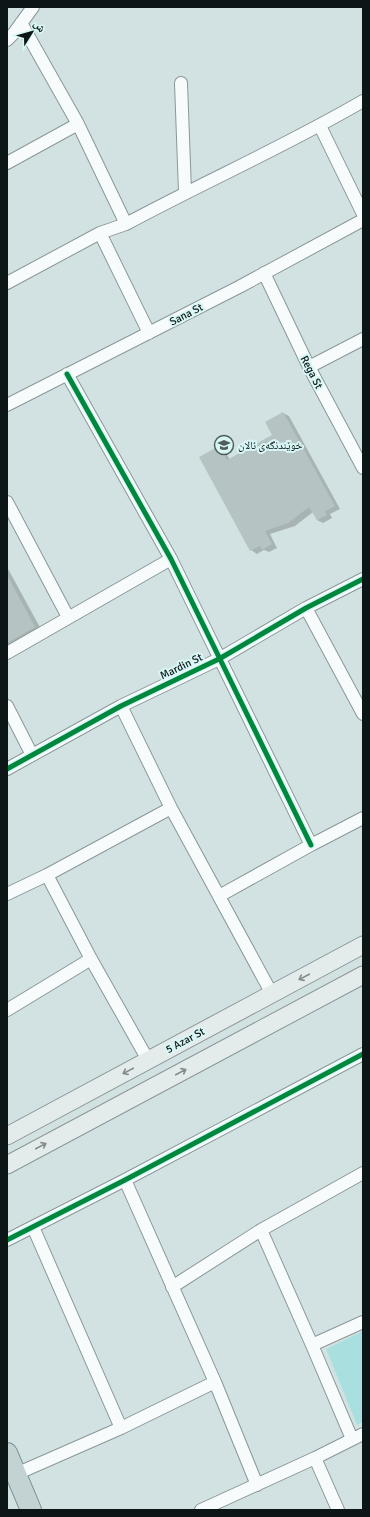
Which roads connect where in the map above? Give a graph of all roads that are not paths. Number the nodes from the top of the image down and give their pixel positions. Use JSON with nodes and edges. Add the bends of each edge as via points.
{"nodes":[{"id":1,"x":33,"y":7,"type":"edge"},
{"id":2,"x":21,"y":23,"type":"junction"},
{"id":3,"x":7,"y":40,"type":"edge"},
{"id":4,"x":181,"y":83,"type":"dead end"},
{"id":5,"x":363,"y":101,"type":"edge"},
{"id":6,"x":78,"y":124,"type":"junction"},
{"id":7,"x":320,"y":126,"type":"junction"},
{"id":8,"x":7,"y":163,"type":"edge"},
{"id":9,"x":186,"y":192,"type":"junction"},
{"id":10,"x":363,"y":214,"type":"edge"},
{"id":11,"x":363,"y":220,"type":"edge"},
{"id":12,"x":126,"y":224,"type":"junction"},
{"id":13,"x":100,"y":233,"type":"junction"},
{"id":14,"x":264,"y":273,"type":"junction"},
{"id":15,"x":7,"y":283,"type":"edge"},
{"id":16,"x":149,"y":333,"type":"junction"},
{"id":17,"x":363,"y":339,"type":"edge"},
{"id":18,"x":309,"y":368,"type":"junction"},
{"id":19,"x":67,"y":374,"type":"junction"},
{"id":20,"x":7,"y":405,"type":"edge"},
{"id":21,"x":361,"y":461,"type":"edge"},
{"id":22,"x":7,"y":502,"type":"edge"},
{"id":23,"x":171,"y":559,"type":"junction"},
{"id":24,"x":363,"y":578,"type":"edge"},
{"id":25,"x":306,"y":608,"type":"junction"},
{"id":26,"x":68,"y":617,"type":"junction"},
{"id":27,"x":7,"y":653,"type":"edge"},
{"id":28,"x":219,"y":658,"type":"junction"},
{"id":29,"x":7,"y":706,"type":"edge"},
{"id":30,"x":121,"y":706,"type":"junction"},
{"id":31,"x":363,"y":714,"type":"edge"},
{"id":32,"x":32,"y":754,"type":"junction"},
{"id":33,"x":7,"y":769,"type":"edge"},
{"id":34,"x":171,"y":808,"type":"junction"},
{"id":35,"x":363,"y":818,"type":"edge"},
{"id":36,"x":311,"y":844,"type":"junction"},
{"id":37,"x":47,"y":875,"type":"junction"},
{"id":38,"x":7,"y":894,"type":"edge"},
{"id":39,"x":219,"y":896,"type":"junction"},
{"id":40,"x":363,"y":945,"type":"edge"},
{"id":41,"x":91,"y":960,"type":"junction"},
{"id":42,"x":332,"y":962,"type":"junction"},
{"id":43,"x":363,"y":975,"type":"edge"},
{"id":44,"x":344,"y":985,"type":"junction"},
{"id":45,"x":272,"y":994,"type":"junction"},
{"id":46,"x":7,"y":1010,"type":"edge"},
{"id":47,"x":363,"y":1054,"type":"edge"},
{"id":48,"x":148,"y":1060,"type":"junction"},
{"id":49,"x":7,"y":1136,"type":"edge"},
{"id":50,"x":7,"y":1165,"type":"edge"},
{"id":51,"x":363,"y":1172,"type":"edge"},
{"id":52,"x":125,"y":1180,"type":"junction"},
{"id":53,"x":34,"y":1227,"type":"junction"},
{"id":54,"x":261,"y":1230,"type":"junction"},
{"id":55,"x":7,"y":1240,"type":"edge"},
{"id":56,"x":172,"y":1287,"type":"junction"},
{"id":57,"x":363,"y":1322,"type":"edge"},
{"id":58,"x":312,"y":1345,"type":"junction"},
{"id":59,"x":215,"y":1382,"type":"junction"},
{"id":60,"x":121,"y":1428,"type":"junction"},
{"id":61,"x":357,"y":1437,"type":"edge"},
{"id":62,"x":7,"y":1453,"type":"edge"},
{"id":63,"x":315,"y":1458,"type":"junction"},
{"id":64,"x":16,"y":1474,"type":"junction"},
{"id":65,"x":257,"y":1484,"type":"junction"},
{"id":66,"x":31,"y":1510,"type":"edge"},
{"id":67,"x":201,"y":1510,"type":"edge"},
{"id":68,"x":338,"y":1510,"type":"edge"}],
"edges":[{"from":1,"to":2,"type":"street"},
{"from":2,"to":3,"type":"street"},
{"from":2,"to":6,"type":"street"},
{"from":4,"to":9,"type":"street"},
{"from":5,"to":7,"type":"street"},
{"from":6,"to":8,"type":"street"},
{"from":6,"to":12,"type":"street"},
{"from":7,"to":9,"type":"street"},
{"from":7,"to":10,"type":"street"},
{"from":9,"to":12,"type":"street"},
{"from":11,"to":14,"type":"street","name":"Sana St"},
{"from":12,"to":13,"type":"street"},
{"from":13,"to":15,"type":"street"},
{"from":13,"to":16,"type":"street"},
{"from":14,"to":16,"type":"street","name":"Sana St"},
{"from":14,"to":18,"type":"street","name":"Rega St"},
{"from":16,"to":19,"type":"street","name":"Sana St"},
{"from":17,"to":18,"type":"street"},
{"from":18,"to":21,"type":"street","name":"Rega St"},
{"from":19,"to":20,"type":"street","name":"Sana St"},
{"from":19,"to":23,"type":"street"},
{"from":22,"to":26,"type":"street"},
{"from":23,"to":26,"type":"street"},
{"from":23,"to":28,"type":"street"},
{"from":24,"to":25,"type":"street","name":"Mardin St"},
{"from":25,"to":28,"type":"street","name":"Mardin St"},
{"from":25,"to":31,"type":"street"},
{"from":26,"to":27,"type":"street"},
{"from":28,"to":30,"type":"street","name":"Mardin St"},
{"from":28,"to":36,"type":"street"},
{"from":29,"to":32,"type":"street"},
{"from":30,"to":32,"type":"street","name":"Mardin St"},
{"from":30,"to":34,"type":"street"},
{"from":32,"to":33,"type":"street","name":"Mardin St"},
{"from":34,"to":37,"type":"street"},
{"from":34,"to":39,"type":"street"},
{"from":35,"to":36,"type":"street"},
{"from":36,"to":39,"type":"street"},
{"from":37,"to":38,"type":"street"},
{"from":37,"to":41,"type":"street"},
{"from":39,"to":45,"type":"street"},
{"from":40,"to":42,"type":"main road","name":"5 Azar St"},
{"from":41,"to":46,"type":"street"},
{"from":41,"to":48,"type":"street"},
{"from":42,"to":44,"type":"main road"},
{"from":42,"to":45,"type":"main road","name":"5 Azar St","one_way":true},
{"from":43,"to":44,"type":"main road"},
{"from":50,"to":44,"type":"main road","one_way":true},
{"from":45,"to":48,"type":"main road","name":"5 Azar St"},
{"from":47,"to":52,"type":"street"},
{"from":48,"to":49,"type":"main road","name":"5 Azar St","one_way":true},
{"from":51,"to":54,"type":"street"},
{"from":52,"to":53,"type":"street"},
{"from":52,"to":56,"type":"street"},
{"from":53,"to":55,"type":"street"},
{"from":53,"to":60,"type":"street"},
{"from":54,"to":56,"type":"street"},
{"from":54,"to":58,"type":"street"},
{"from":56,"to":59,"type":"street"},
{"from":57,"to":58,"type":"street"},
{"from":58,"to":61,"type":"street"},
{"from":59,"to":60,"type":"street"},
{"from":59,"to":65,"type":"street"},
{"from":60,"to":64,"type":"street"},
{"from":61,"to":63,"type":"street"},
{"from":62,"to":64,"type":"highway"},
{"from":63,"to":65,"type":"street"},
{"from":63,"to":68,"type":"street"},
{"from":64,"to":66,"type":"highway"},
{"from":65,"to":67,"type":"street"}]}
